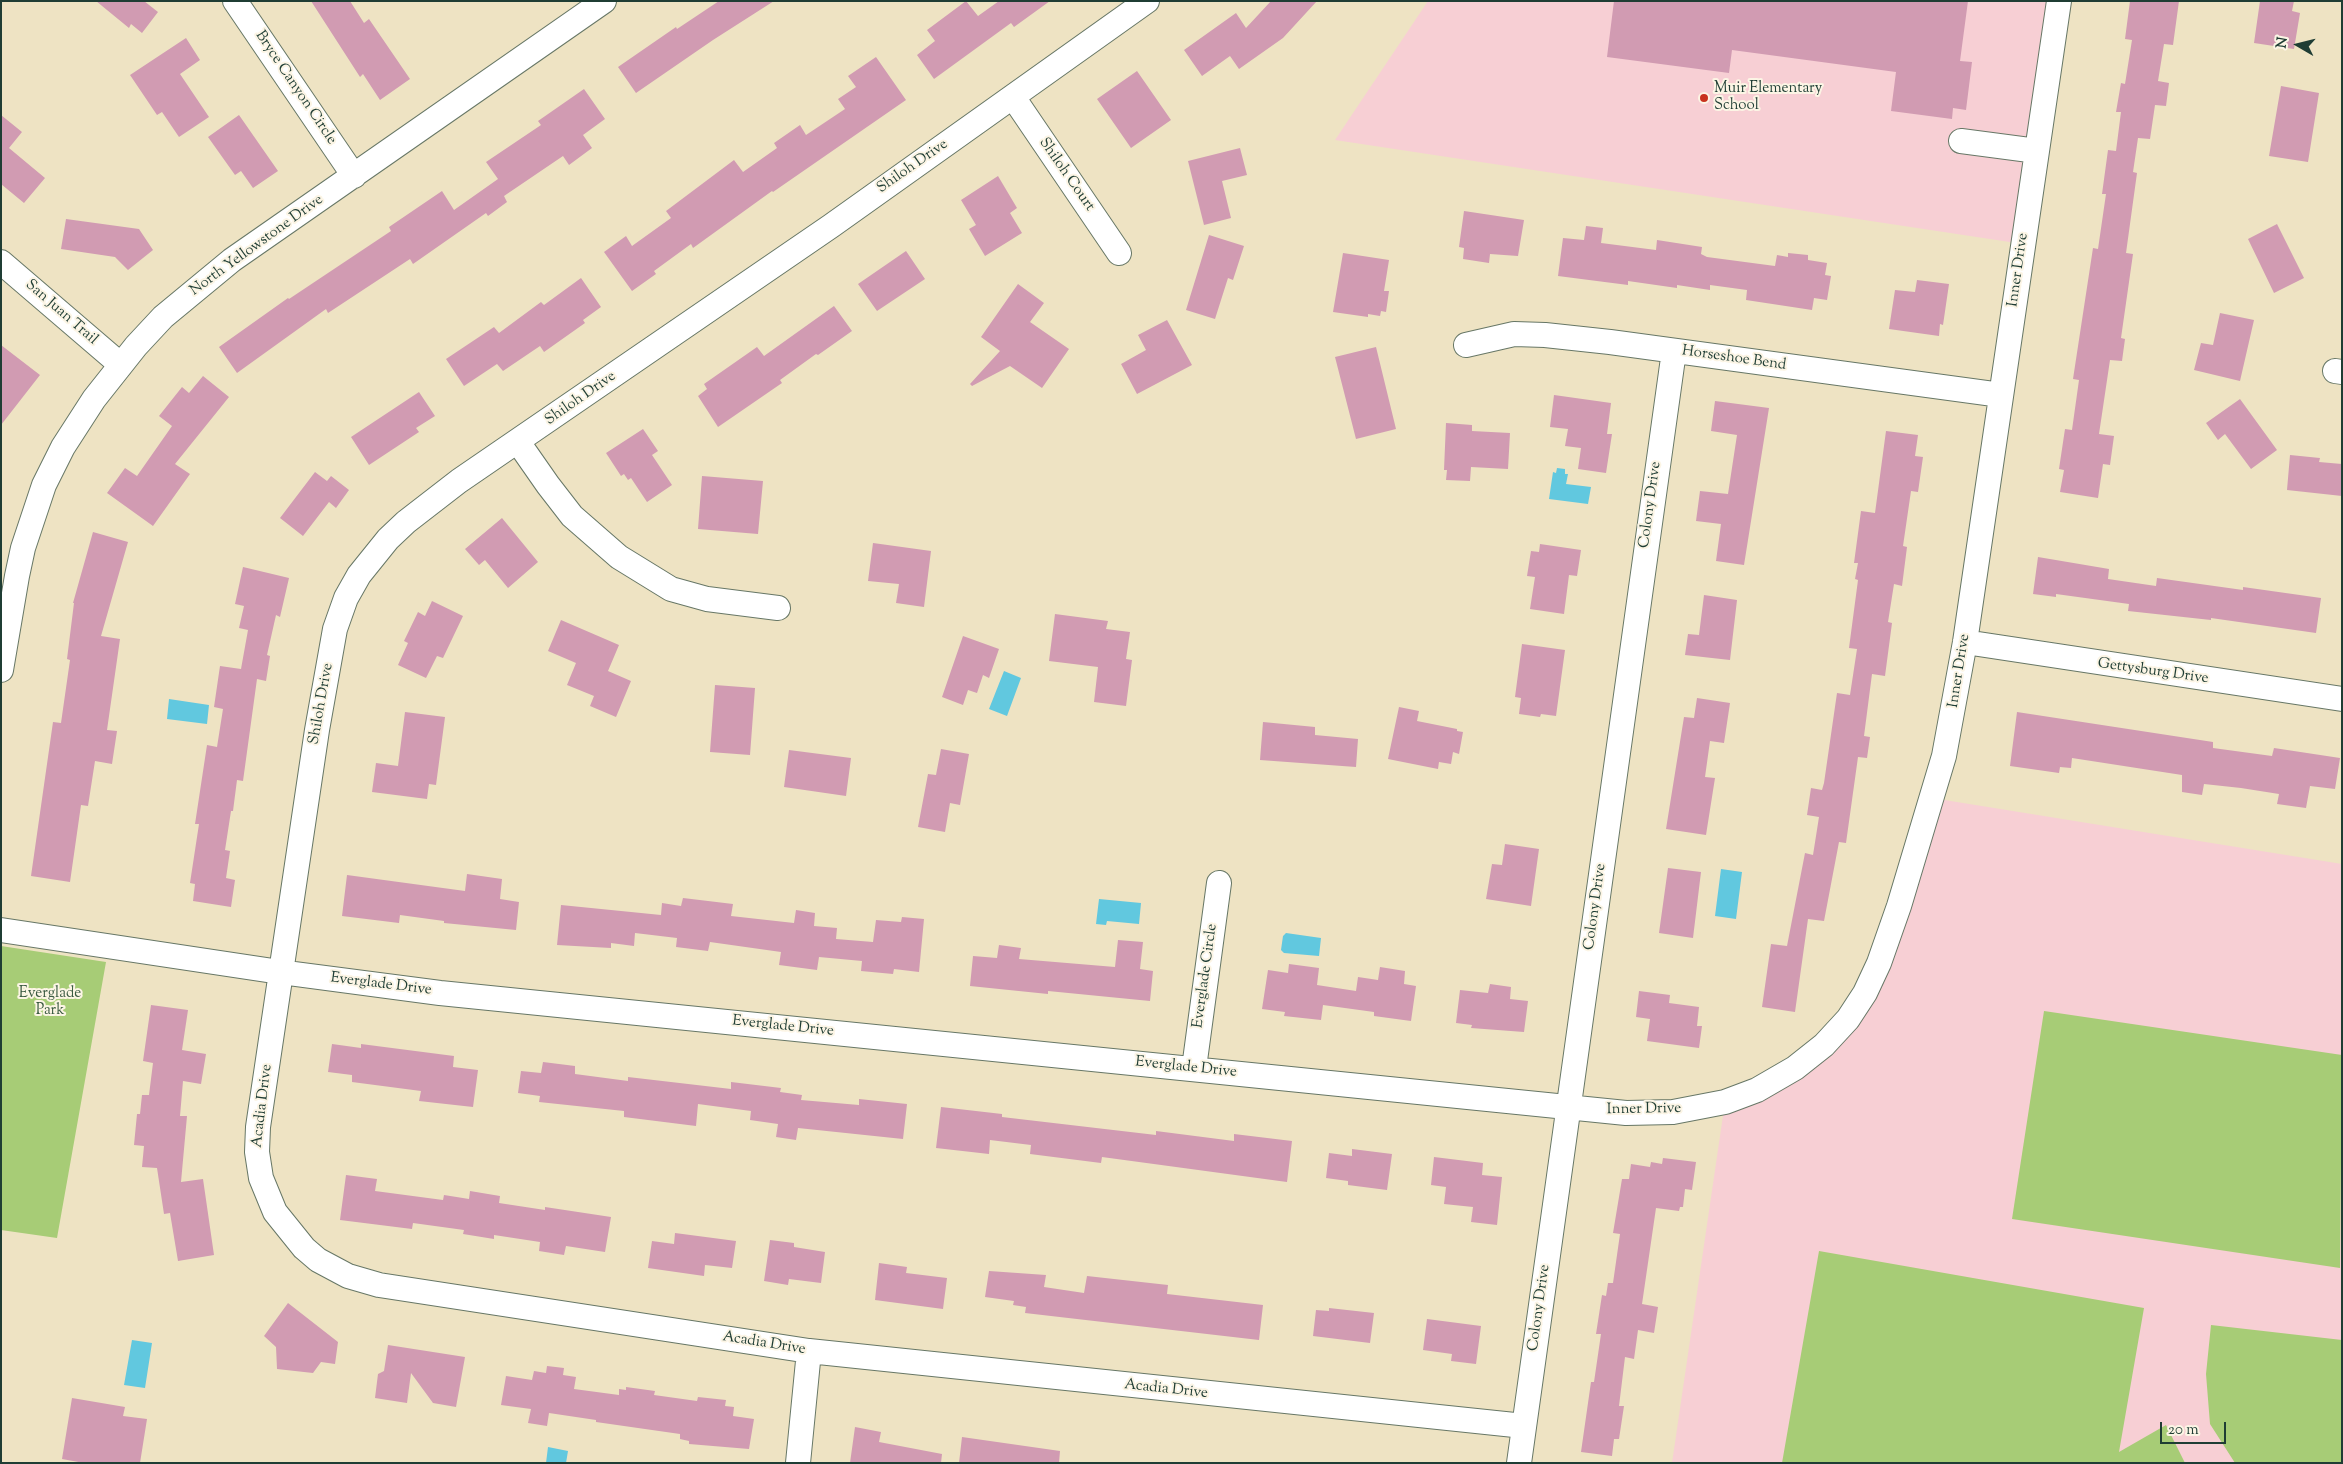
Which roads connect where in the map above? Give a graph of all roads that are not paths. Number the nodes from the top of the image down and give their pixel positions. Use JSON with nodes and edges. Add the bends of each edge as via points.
{"nodes":[{"id":1,"x":235,"y":1,"type":"edge"},
{"id":2,"x":604,"y":1,"type":"edge"},
{"id":3,"x":1147,"y":1,"type":"edge"},
{"id":4,"x":2059,"y":1,"type":"edge"},
{"id":5,"x":1013,"y":97,"type":"junction"},
{"id":6,"x":1961,"y":140,"type":"dead end"},
{"id":7,"x":2037,"y":151,"type":"junction"},
{"id":8,"x":354,"y":176,"type":"junction"},
{"id":9,"x":1118,"y":253,"type":"dead end"},
{"id":10,"x":1,"y":262,"type":"edge"},
{"id":11,"x":1466,"y":345,"type":"dead end"},
{"id":12,"x":1674,"y":351,"type":"junction"},
{"id":13,"x":121,"y":364,"type":"junction"},
{"id":14,"x":2001,"y":395,"type":"junction"},
{"id":15,"x":518,"y":442,"type":"junction"},
{"id":16,"x":778,"y":608,"type":"dead end"},
{"id":17,"x":6,"y":609,"type":"edge"},
{"id":18,"x":1965,"y":642,"type":"junction"},
{"id":19,"x":1,"y":670,"type":"edge"},
{"id":20,"x":2342,"y":700,"type":"edge"},
{"id":21,"x":1219,"y":883,"type":"dead end"},
{"id":22,"x":1,"y":930,"type":"edge"},
{"id":23,"x":280,"y":972,"type":"junction"},
{"id":24,"x":1194,"y":1068,"type":"junction"},
{"id":25,"x":1568,"y":1107,"type":"junction"},
{"id":26,"x":809,"y":1351,"type":"junction"},
{"id":27,"x":1524,"y":1426,"type":"junction"},
{"id":28,"x":798,"y":1463,"type":"edge"},
{"id":29,"x":1519,"y":1463,"type":"edge"}],
"edges":[{"from":1,"to":8,"type":"street","name":"Bryce Canyon Circle"},
{"from":2,"to":8,"type":"street","name":"North Yellowstone Drive"},
{"from":3,"to":5,"type":"street","name":"Shiloh Drive"},
{"from":4,"to":7,"type":"street","name":"Inner Drive"},
{"from":5,"to":9,"type":"street","name":"Shiloh Court"},
{"from":5,"to":15,"type":"street","name":"Shiloh Drive"},
{"from":6,"to":7,"type":"street"},
{"from":7,"to":14,"type":"street","name":"Inner Drive"},
{"from":8,"to":13,"type":"street","name":"North Yellowstone Drive","via":[[232,260],[163,317]]},
{"from":10,"to":13,"type":"street","name":"San Juan Trail"},
{"from":11,"to":12,"type":"street","name":"Horseshoe Bend","via":[[1514,334]]},
{"from":12,"to":14,"type":"street","name":"Horseshoe Bend"},
{"from":12,"to":25,"type":"street","name":"Colony Drive"},
{"from":13,"to":17,"type":"street","name":"North Yellowstone Drive","via":[[68,439],[44,485]]},
{"from":14,"to":18,"type":"street","name":"Inner Drive"},
{"from":15,"to":16,"type":"street","via":[[572,516],[619,557],[670,588],[707,599]]},
{"from":15,"to":23,"type":"street","name":"Shiloh Drive","via":[[458,481],[406,522],[359,575],[346,598],[333,635]]},
{"from":17,"to":19,"type":"street","name":"North Yellowstone Drive"},
{"from":18,"to":20,"type":"street","name":"Gettysburg Drive"},
{"from":18,"to":25,"type":"street","name":"Inner Drive","via":[[1947,742],[1918,843],[1879,963],[1848,1019],[1795,1068],[1757,1090],[1725,1102],[1673,1112],[1626,1113]]},
{"from":21,"to":24,"type":"street","name":"Everglade Circle"},
{"from":22,"to":23,"type":"street","name":"Everglade Drive"},
{"from":23,"to":24,"type":"street","name":"Everglade Drive","via":[[440,993]]},
{"from":23,"to":26,"type":"street","name":"Acadia Drive","via":[[257,1152],[261,1178],[275,1212],[292,1236],[318,1260],[348,1276],[379,1285]]},
{"from":24,"to":25,"type":"street","name":"Everglade Drive"},
{"from":25,"to":27,"type":"street","name":"Colony Drive"},
{"from":26,"to":27,"type":"street","name":"Acadia Drive"},
{"from":26,"to":28,"type":"street"},
{"from":27,"to":29,"type":"street","name":"Colony Drive"}]}
